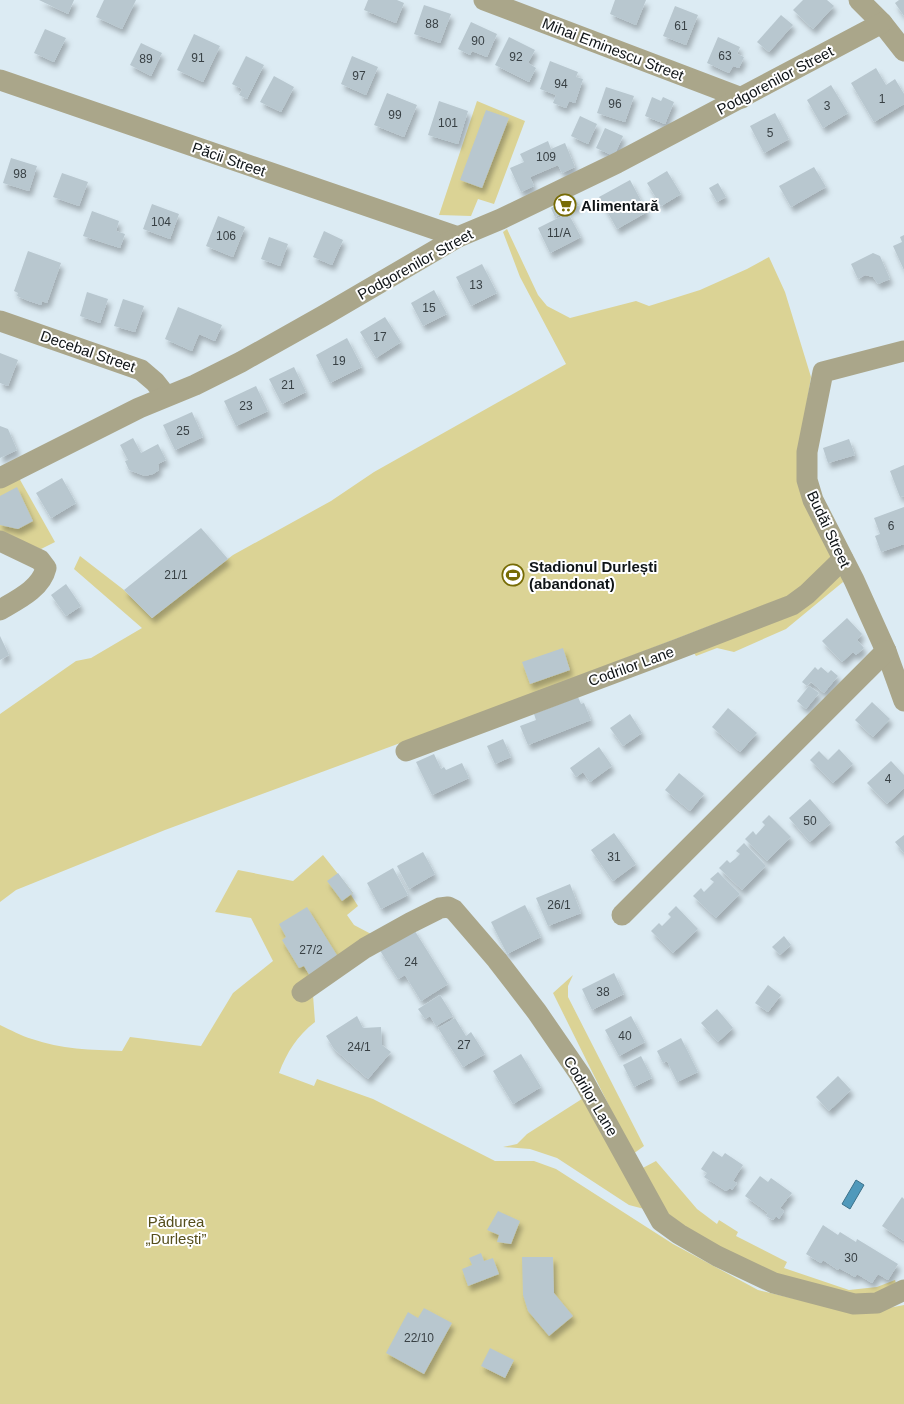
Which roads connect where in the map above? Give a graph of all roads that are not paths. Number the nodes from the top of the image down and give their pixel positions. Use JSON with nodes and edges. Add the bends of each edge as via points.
{"nodes":[{"id":1,"x":484,"y":0,"type":"edge"},
{"id":2,"x":859,"y":0,"type":"edge"},
{"id":3,"x":882,"y":23,"type":"junction"},
{"id":4,"x":904,"y":51,"type":"edge"},
{"id":5,"x":0,"y":80,"type":"edge"},
{"id":6,"x":742,"y":98,"type":"junction"},
{"id":7,"x":458,"y":237,"type":"junction"},
{"id":8,"x":0,"y":320,"type":"edge"},
{"id":9,"x":904,"y":351,"type":"edge"},
{"id":10,"x":166,"y":396,"type":"junction"},
{"id":11,"x":0,"y":478,"type":"edge"},
{"id":12,"x":0,"y":541,"type":"edge"},
{"id":13,"x":843,"y":559,"type":"junction"},
{"id":14,"x":0,"y":610,"type":"edge"},
{"id":15,"x":886,"y":651,"type":"junction"},
{"id":16,"x":904,"y":701,"type":"edge"},
{"id":17,"x":406,"y":751,"type":"dead end"},
{"id":18,"x":622,"y":915,"type":"dead end"},
{"id":19,"x":302,"y":992,"type":"dead end"},
{"id":20,"x":904,"y":1290,"type":"edge"}],
"edges":[{"from":1,"to":6,"type":"street","name":"Mihai Eminescu Street"},
{"from":2,"to":3,"type":"street"},
{"from":3,"to":4,"type":"street"},
{"from":3,"to":6,"type":"street","name":"Podgorenilor Street"},
{"from":5,"to":7,"type":"street","name":"Păcii Street"},
{"from":6,"to":7,"type":"street","name":"Podgorenilor Street","via":[[617,163]]},
{"from":7,"to":10,"type":"street","name":"Podgorenilor Street","via":[[241,362]]},
{"from":8,"to":10,"type":"street","name":"Decebal Street","via":[[141,370]]},
{"from":9,"to":13,"type":"street","name":"Budăi Street","via":[[823,372],[807,452],[807,480],[813,500]]},
{"from":10,"to":11,"type":"street","name":"Podgorenilor Street"},
{"from":12,"to":14,"type":"street","via":[[40,560],[46,568],[39,583]]},
{"from":13,"to":15,"type":"street","name":"Budăi Street"},
{"from":13,"to":17,"type":"street","name":"Codrilor Lane","via":[[792,605]]},
{"from":15,"to":16,"type":"street","name":"Budăi Street"},
{"from":15,"to":18,"type":"street"},
{"from":19,"to":20,"type":"street","name":"Codrilor Lane","via":[[365,948],[440,908],[448,907],[497,960],[576,1068],[661,1221],[717,1256],[774,1283],[854,1304],[877,1303]]}]}
